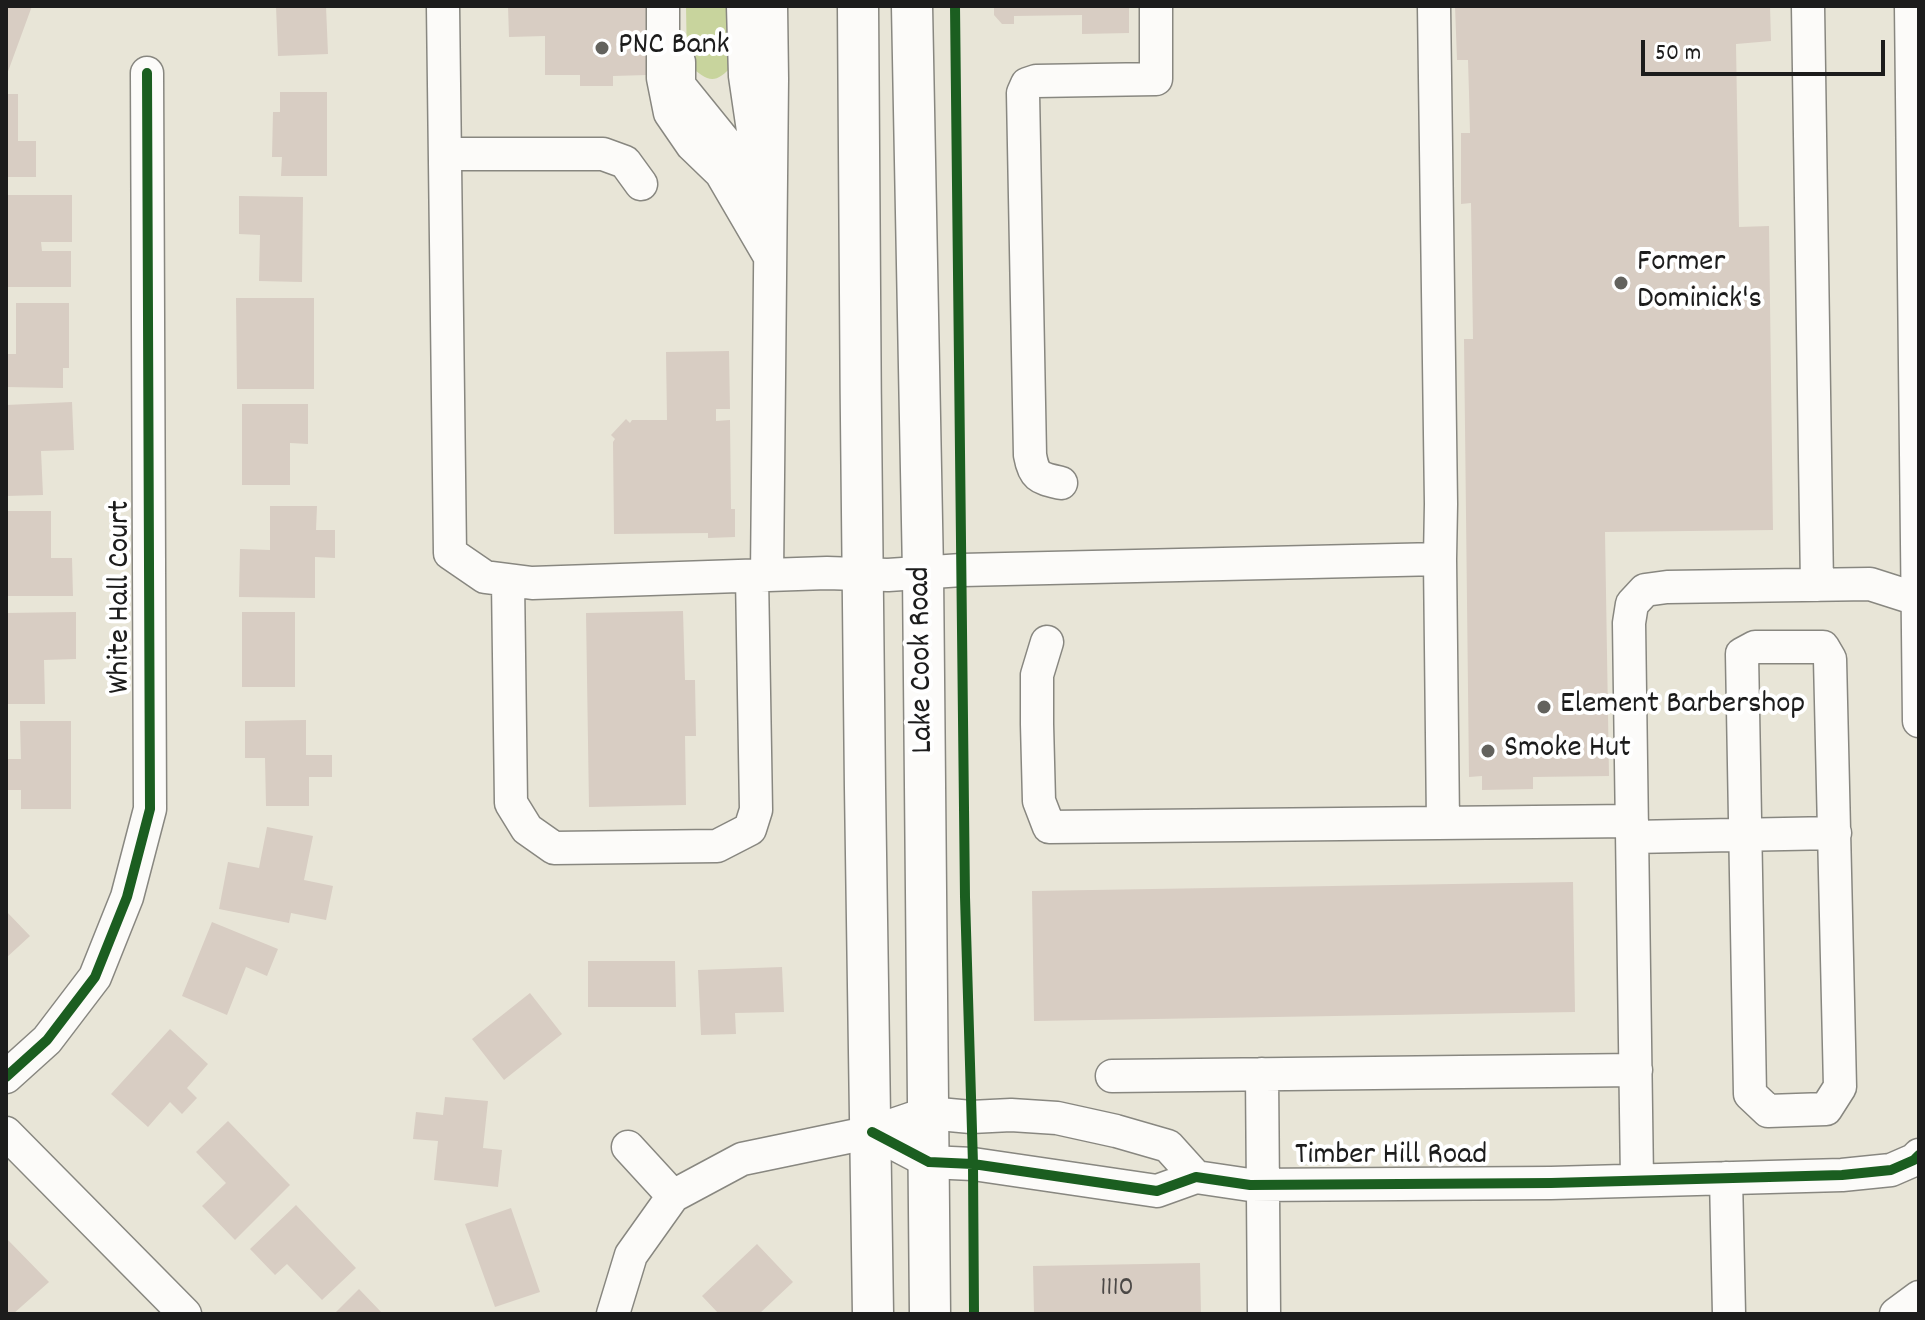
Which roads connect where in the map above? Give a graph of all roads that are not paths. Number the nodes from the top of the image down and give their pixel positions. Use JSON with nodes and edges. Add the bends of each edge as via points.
{"nodes":[{"id":1,"x":443,"y":6,"type":"edge"},
{"id":2,"x":663,"y":6,"type":"edge"},
{"id":3,"x":678,"y":6,"type":"edge"},
{"id":4,"x":743,"y":6,"type":"edge"},
{"id":5,"x":771,"y":6,"type":"edge"},
{"id":6,"x":858,"y":6,"type":"edge"},
{"id":7,"x":912,"y":6,"type":"edge"},
{"id":8,"x":1156,"y":6,"type":"edge"},
{"id":9,"x":1434,"y":6,"type":"edge"},
{"id":10,"x":1808,"y":6,"type":"edge"},
{"id":11,"x":1911,"y":6,"type":"edge"},
{"id":12,"x":147,"y":73,"type":"dead end"},
{"id":13,"x":445,"y":154,"type":"junction"},
{"id":14,"x":641,"y":184,"type":"dead end"},
{"id":15,"x":770,"y":257,"type":"junction"},
{"id":16,"x":1061,"y":483,"type":"dead end"},
{"id":17,"x":1440,"y":559,"type":"junction"},
{"id":18,"x":923,"y":573,"type":"junction"},
{"id":19,"x":862,"y":574,"type":"junction"},
{"id":20,"x":759,"y":576,"type":"junction"},
{"id":21,"x":508,"y":581,"type":"junction"},
{"id":22,"x":1817,"y":585,"type":"junction"},
{"id":23,"x":1917,"y":599,"type":"junction"},
{"id":24,"x":1047,"y":642,"type":"dead end"},
{"id":25,"x":1919,"y":714,"type":"edge"},
{"id":26,"x":1443,"y":823,"type":"junction"},
{"id":27,"x":1632,"y":829,"type":"junction"},
{"id":28,"x":1835,"y":833,"type":"junction"},
{"id":29,"x":1746,"y":835,"type":"junction"},
{"id":30,"x":1636,"y":1070,"type":"junction"},
{"id":31,"x":1262,"y":1074,"type":"junction"},
{"id":32,"x":1112,"y":1076,"type":"dead end"},
{"id":33,"x":6,"y":1077,"type":"edge"},
{"id":34,"x":928,"y":1113,"type":"junction"},
{"id":35,"x":872,"y":1132,"type":"junction"},
{"id":36,"x":6,"y":1133,"type":"edge"},
{"id":37,"x":628,"y":1147,"type":"dead end"},
{"id":38,"x":1919,"y":1155,"type":"edge"},
{"id":39,"x":929,"y":1162,"type":"junction"},
{"id":40,"x":1196,"y":1177,"type":"junction"},
{"id":41,"x":1726,"y":1178,"type":"junction"},
{"id":42,"x":1637,"y":1180,"type":"junction"},
{"id":43,"x":1262,"y":1184,"type":"junction"},
{"id":44,"x":673,"y":1196,"type":"junction"},
{"id":45,"x":1919,"y":1297,"type":"edge"},
{"id":46,"x":185,"y":1314,"type":"edge"},
{"id":47,"x":613,"y":1314,"type":"edge"},
{"id":48,"x":873,"y":1314,"type":"edge"},
{"id":49,"x":930,"y":1314,"type":"edge"},
{"id":50,"x":1264,"y":1314,"type":"edge"},
{"id":51,"x":1729,"y":1314,"type":"edge"},
{"id":52,"x":1896,"y":1314,"type":"edge"}],
"edges":[{"from":1,"to":13,"type":"street"},
{"from":2,"to":15,"type":"street","via":[[663,78],[670,113],[721,173]]},
{"from":3,"to":15,"type":"street","via":[[679,85],[734,153]]},
{"from":4,"to":15,"type":"street","via":[[745,76]]},
{"from":5,"to":15,"type":"street"},
{"from":6,"to":19,"type":"main road","name":"Lake Cook Road"},
{"from":7,"to":18,"type":"main road","name":"Lake Cook Road"},
{"from":8,"to":16,"type":"street","via":[[1156,79],[1036,81],[1023,93],[1030,455],[1032,470]]},
{"from":9,"to":17,"type":"street"},
{"from":10,"to":22,"type":"street"},
{"from":11,"to":23,"type":"street"},
{"from":12,"to":33,"type":"street","name":"White Hall Court","via":[[150,809],[127,897],[95,977],[47,1040]]},
{"from":13,"to":14,"type":"street","via":[[603,154],[625,162]]},
{"from":13,"to":21,"type":"street","via":[[450,553],[485,577]]},
{"from":15,"to":20,"type":"street"},
{"from":17,"to":18,"type":"street"},
{"from":17,"to":26,"type":"street"},
{"from":18,"to":19,"type":"street"},
{"from":18,"to":34,"type":"main road","name":"Lake Cook Road"},
{"from":19,"to":20,"type":"street"},
{"from":19,"to":35,"type":"main road","name":"Lake Cook Road"},
{"from":20,"to":21,"type":"street"},
{"from":20,"to":21,"type":"street","via":[[756,810],[750,829],[717,846],[554,848],[527,829],[511,803]]},
{"from":22,"to":23,"type":"street","via":[[1870,584]]},
{"from":22,"to":27,"type":"street","via":[[1667,587],[1645,590],[1632,604]]},
{"from":23,"to":25,"type":"street"},
{"from":24,"to":26,"type":"street","via":[[1037,675],[1037,724],[1039,801],[1049,827]]},
{"from":26,"to":27,"type":"street"},
{"from":27,"to":29,"type":"street"},
{"from":27,"to":30,"type":"street"},
{"from":28,"to":29,"type":"street"},
{"from":28,"to":29,"type":"street","via":[[1830,659],[1823,647],[1755,647],[1742,654]]},
{"from":28,"to":29,"type":"street","via":[[1840,1087],[1826,1109],[1768,1111],[1750,1094]]},
{"from":30,"to":31,"type":"street"},
{"from":30,"to":42,"type":"street"},
{"from":31,"to":32,"type":"street"},
{"from":31,"to":43,"type":"street"},
{"from":34,"to":35,"type":"street"},
{"from":34,"to":39,"type":"main road","name":"Lake Cook Road"},
{"from":34,"to":40,"type":"street","via":[[1057,1118],[1116,1131],[1168,1146]]},
{"from":35,"to":39,"type":"street","name":"Timber Hill Road"},
{"from":35,"to":44,"type":"street","via":[[742,1159]]},
{"from":35,"to":48,"type":"main road","name":"Lake Cook Road"},
{"from":36,"to":46,"type":"street"},
{"from":37,"to":44,"type":"street"},
{"from":38,"to":41,"type":"street","name":"Timber Hill Road","via":[[1891,1170]]},
{"from":39,"to":40,"type":"street","name":"Timber Hill Road","via":[[1157,1191]]},
{"from":39,"to":49,"type":"main road","name":"Lake Cook Road"},
{"from":40,"to":43,"type":"street","name":"Timber Hill Road"},
{"from":41,"to":42,"type":"street","name":"Timber Hill Road"},
{"from":41,"to":51,"type":"street"},
{"from":42,"to":43,"type":"street","name":"Timber Hill Road"},
{"from":43,"to":50,"type":"street"},
{"from":44,"to":47,"type":"street","via":[[631,1255]]},
{"from":45,"to":52,"type":"street"}]}
